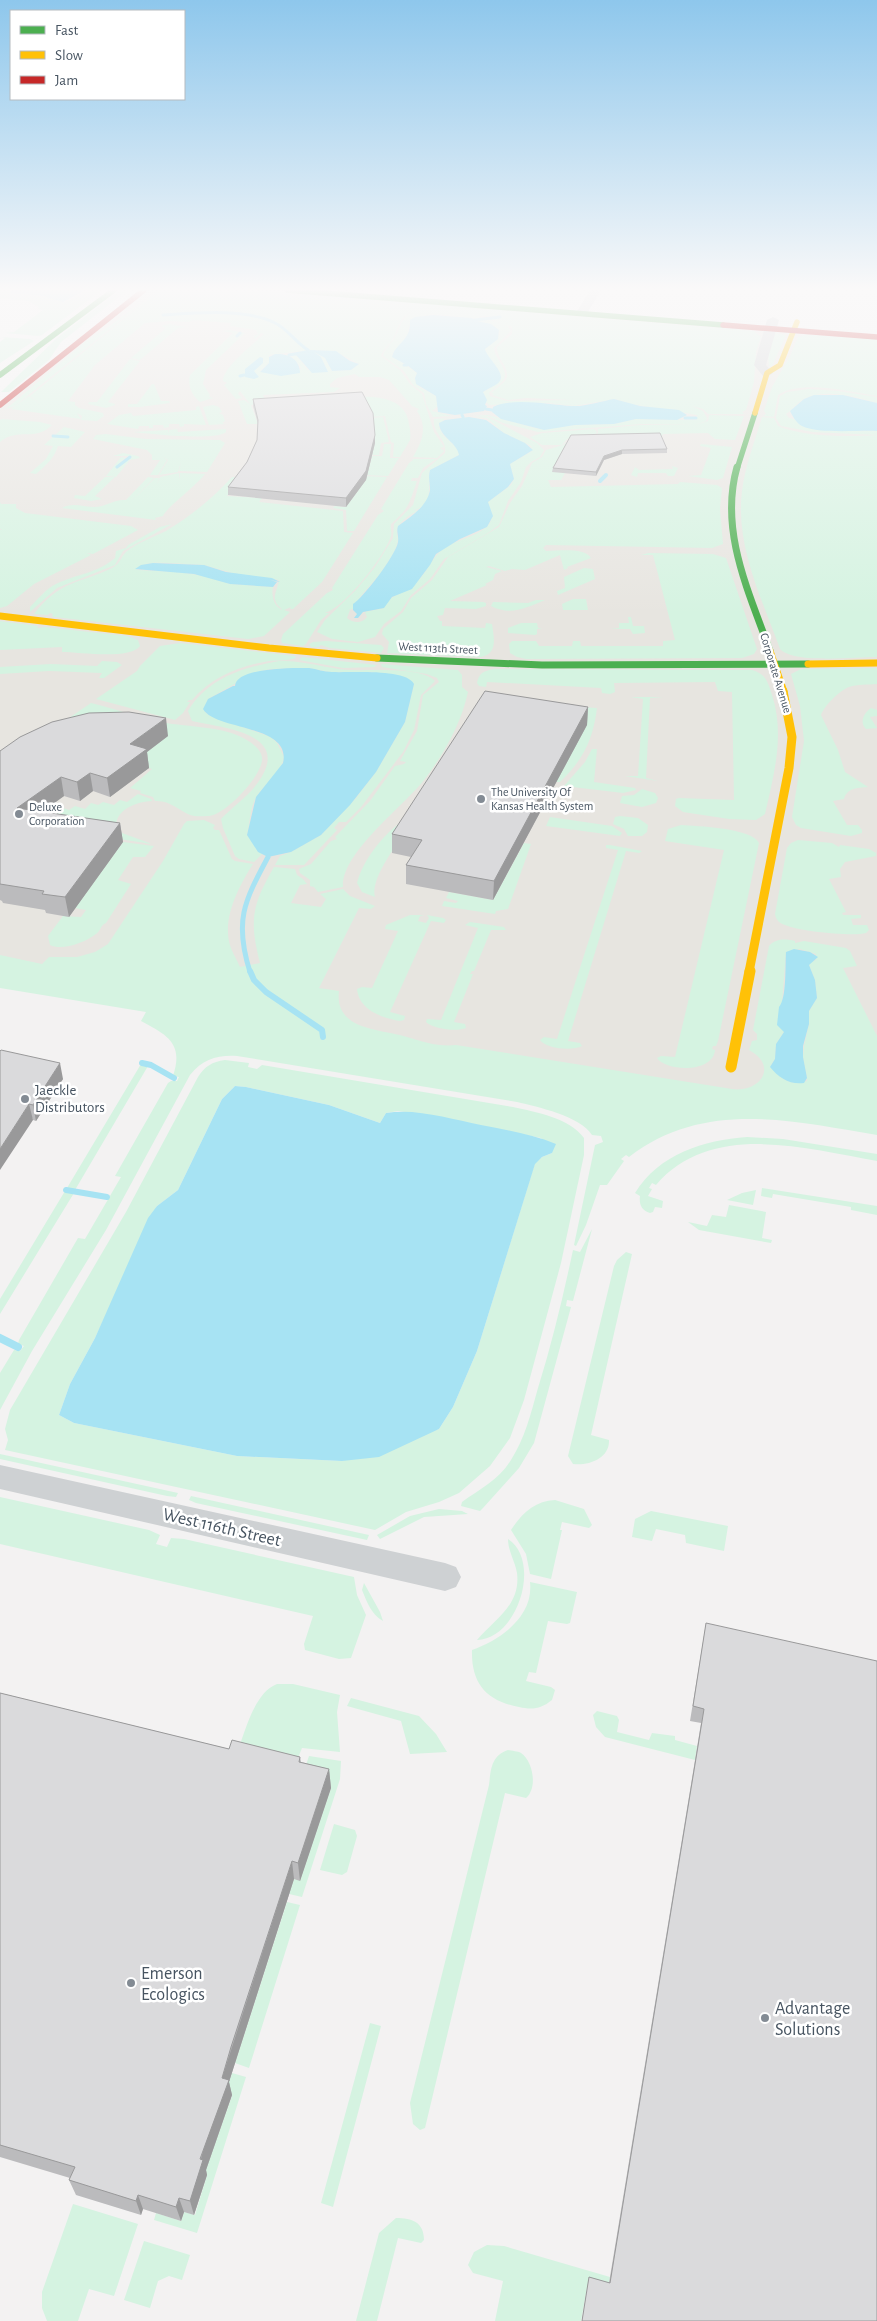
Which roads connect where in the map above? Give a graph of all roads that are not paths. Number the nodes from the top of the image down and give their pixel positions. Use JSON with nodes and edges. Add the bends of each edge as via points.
{"nodes":[{"id":1,"x":759,"y":398,"type":"edge"},
{"id":2,"x":0,"y":616,"type":"edge"},
{"id":3,"x":877,"y":663,"type":"edge"},
{"id":4,"x":773,"y":664,"type":"junction"},
{"id":5,"x":731,"y":1066,"type":"dead end"},
{"id":6,"x":0,"y":1478,"type":"edge"},
{"id":7,"x":445,"y":1577,"type":"dead end"}],
"edges":[{"from":1,"to":4,"type":"street","name":"Corporate Avenue","via":[[733,484],[732,528],[736,551]]},
{"from":2,"to":4,"type":"street","name":"West 113th Street","via":[[291,650],[428,661],[539,665]]},
{"from":3,"to":4,"type":"street","name":"West 113th Street"},
{"from":4,"to":5,"type":"street","name":"Corporate Avenue","via":[[788,708],[792,748]]},
{"from":6,"to":7,"type":"street","name":"West 116th Street"}]}
